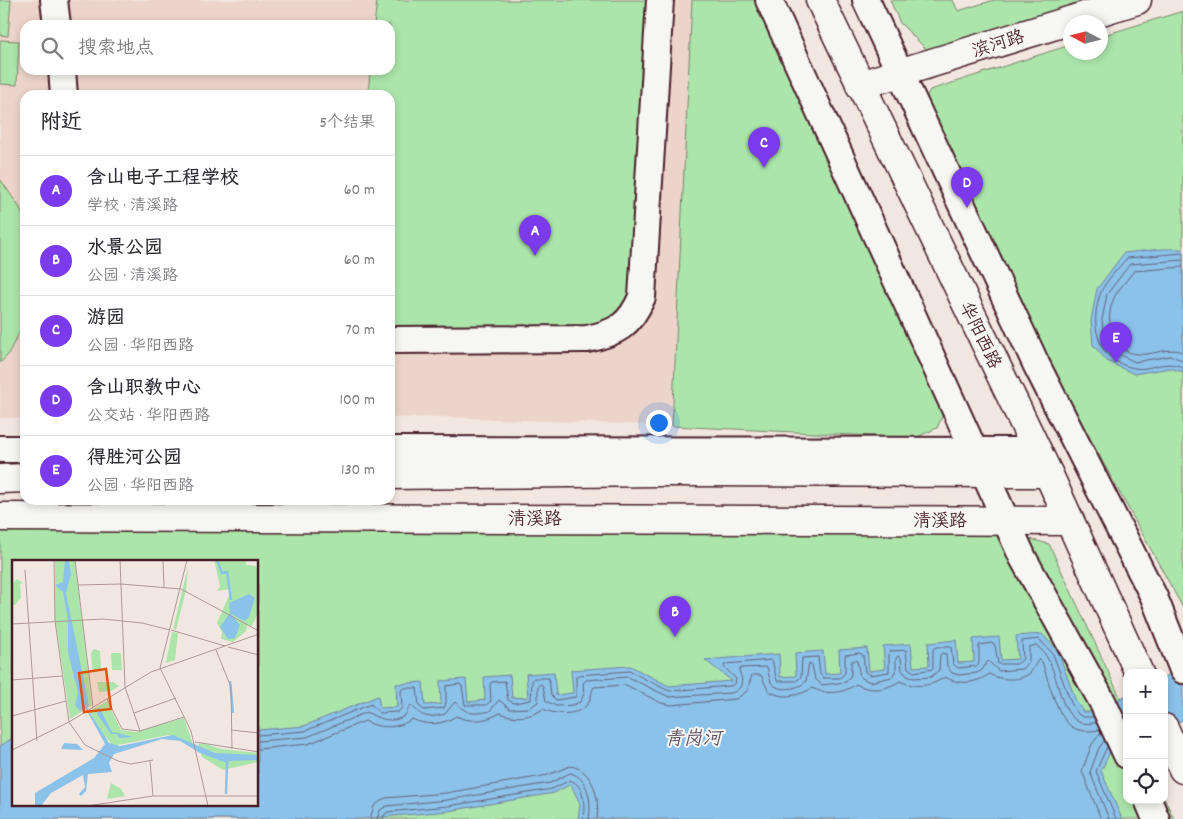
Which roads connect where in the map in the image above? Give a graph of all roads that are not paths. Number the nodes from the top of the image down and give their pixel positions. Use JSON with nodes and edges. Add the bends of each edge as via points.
{"nodes":[{"id":1,"x":54,"y":0,"type":"edge"},
{"id":2,"x":660,"y":0,"type":"edge"},
{"id":3,"x":768,"y":0,"type":"edge"},
{"id":4,"x":820,"y":0,"type":"edge"},
{"id":5,"x":866,"y":0,"type":"edge"},
{"id":6,"x":1137,"y":0,"type":"edge"},
{"id":7,"x":56,"y":20,"type":"edge"},
{"id":8,"x":900,"y":73,"type":"junction"},
{"id":9,"x":62,"y":75,"type":"edge"},
{"id":10,"x":860,"y":85,"type":"junction"},
{"id":11,"x":64,"y":90,"type":"edge"},
{"id":12,"x":395,"y":340,"type":"edge"},
{"id":13,"x":0,"y":449,"type":"edge"},
{"id":14,"x":20,"y":449,"type":"edge"},
{"id":15,"x":395,"y":450,"type":"edge"},
{"id":16,"x":979,"y":461,"type":"junction"},
{"id":17,"x":1043,"y":462,"type":"junction"},
{"id":18,"x":395,"y":475,"type":"edge"},
{"id":19,"x":20,"y":478,"type":"edge"},
{"id":20,"x":0,"y":479,"type":"edge"},
{"id":21,"x":339,"y":509,"type":"edge"},
{"id":22,"x":0,"y":517,"type":"edge"},
{"id":23,"x":1006,"y":520,"type":"junction"},
{"id":24,"x":1069,"y":521,"type":"junction"},
{"id":25,"x":1181,"y":667,"type":"edge"},
{"id":26,"x":1137,"y":669,"type":"edge"},
{"id":27,"x":1168,"y":736,"type":"edge"},
{"id":28,"x":1123,"y":746,"type":"edge"},
{"id":29,"x":1183,"y":769,"type":"edge"},
{"id":30,"x":1150,"y":804,"type":"edge"},
{"id":31,"x":1156,"y":819,"type":"edge"}],
"edges":[{"from":1,"to":7,"type":"street"},
{"from":2,"to":12,"type":"street","via":[[642,297],[634,314],[623,326],[587,339]]},
{"from":3,"to":16,"type":"street"},
{"from":4,"to":10,"type":"main road","name":"华阳西路"},
{"from":5,"to":8,"type":"street"},
{"from":6,"to":8,"type":"main road","name":"滨河路"},
{"from":8,"to":10,"type":"main road","name":"滨河路"},
{"from":8,"to":25,"type":"street","via":[[1037,366],[1154,597]]},
{"from":9,"to":11,"type":"street"},
{"from":10,"to":17,"type":"main road","name":"华阳西路"},
{"from":13,"to":14,"type":"street"},
{"from":15,"to":16,"type":"street"},
{"from":16,"to":17,"type":"main road"},
{"from":16,"to":18,"type":"main road","via":[[660,472]]},
{"from":16,"to":23,"type":"street"},
{"from":17,"to":24,"type":"main road","name":"华阳西路"},
{"from":19,"to":20,"type":"main road"},
{"from":21,"to":22,"type":"main road","name":"清溪路"},
{"from":21,"to":23,"type":"main road","name":"清溪路"},
{"from":23,"to":24,"type":"main road","name":"清溪路"},
{"from":23,"to":28,"type":"street"},
{"from":24,"to":26,"type":"main road","name":"华阳西路"},
{"from":27,"to":29,"type":"main road"},
{"from":30,"to":31,"type":"street"}]}
